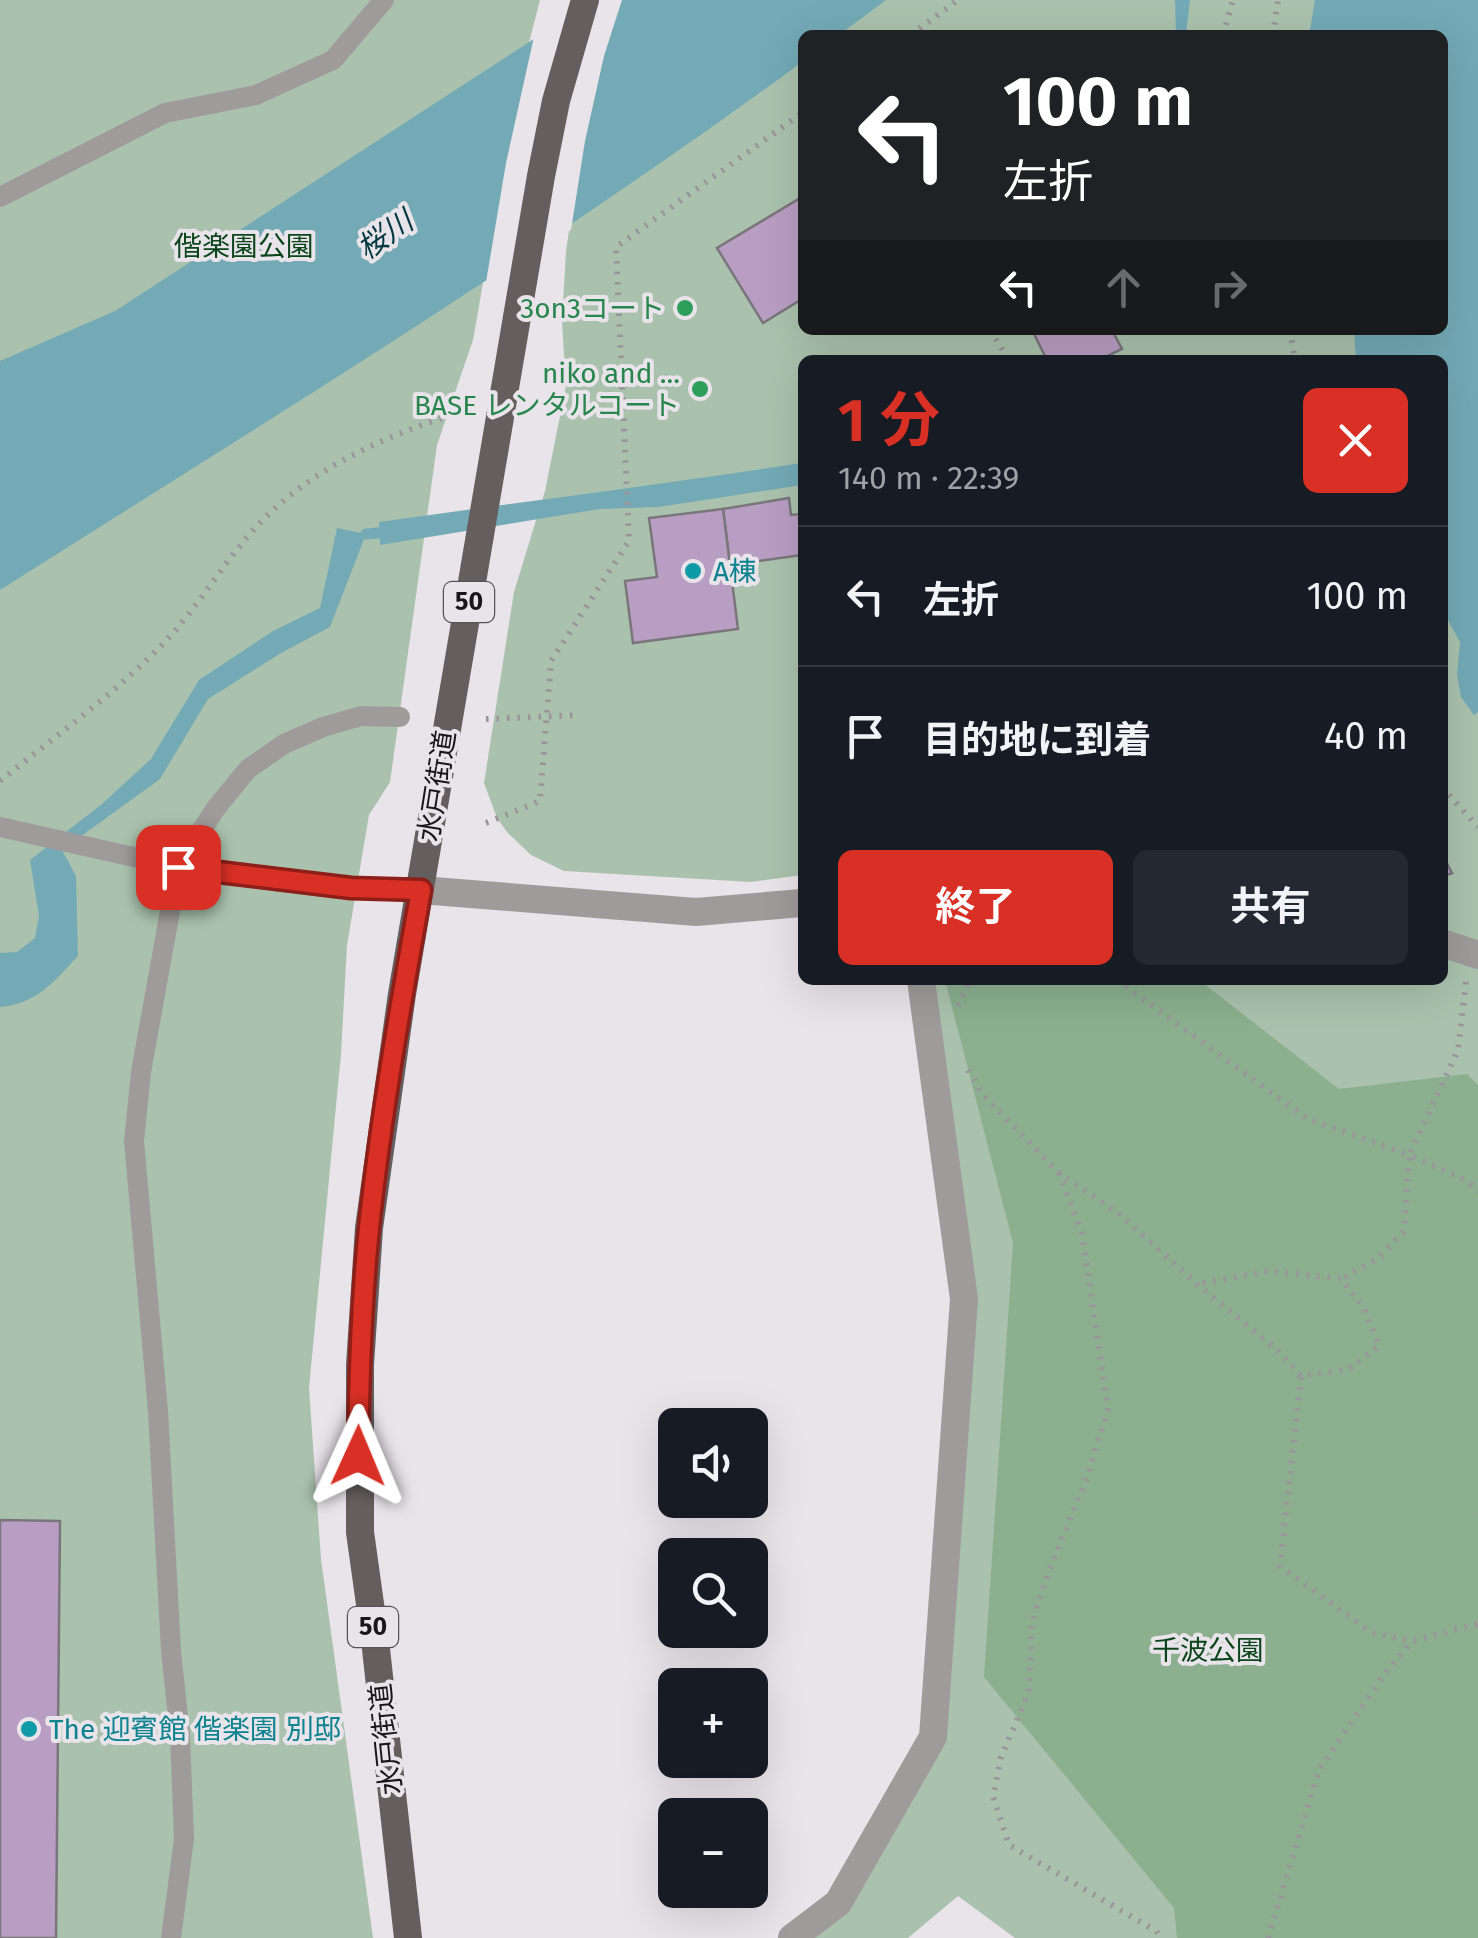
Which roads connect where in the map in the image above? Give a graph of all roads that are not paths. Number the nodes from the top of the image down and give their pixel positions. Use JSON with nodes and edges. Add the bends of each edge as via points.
{"nodes":[{"id":1,"x":384,"y":0,"type":"edge"},
{"id":2,"x":585,"y":0,"type":"edge"},
{"id":3,"x":0,"y":197,"type":"edge"},
{"id":4,"x":400,"y":717,"type":"dead end"},
{"id":5,"x":0,"y":827,"type":"edge"},
{"id":6,"x":178,"y":867,"type":"junction"},
{"id":7,"x":421,"y":890,"type":"junction"},
{"id":8,"x":798,"y":903,"type":"edge"},
{"id":9,"x":922,"y":985,"type":"edge"},
{"id":10,"x":171,"y":1938,"type":"edge"},
{"id":11,"x":408,"y":1938,"type":"edge"},
{"id":12,"x":792,"y":1938,"type":"edge"}],
"edges":[{"from":1,"to":3,"type":"lane","via":[[334,60],[256,95],[165,113]]},
{"from":2,"to":7,"type":"main road","name":"水戸街道","number":"50","via":[[556,100]]},
{"from":4,"to":6,"type":"lane","via":[[361,716],[272,752],[216,808]]},
{"from":5,"to":6,"type":"lane"},
{"from":6,"to":7,"type":"lane"},
{"from":6,"to":10,"type":"lane","via":[[134,1141],[180,1735],[184,1839]]},
{"from":7,"to":8,"type":"street","via":[[696,912]]},
{"from":7,"to":11,"type":"main road","name":"水戸街道","number":"50","via":[[369,1228],[358,1456],[360,1532]]},
{"from":9,"to":12,"type":"street","via":[[964,1299],[933,1737],[838,1903]]}]}
